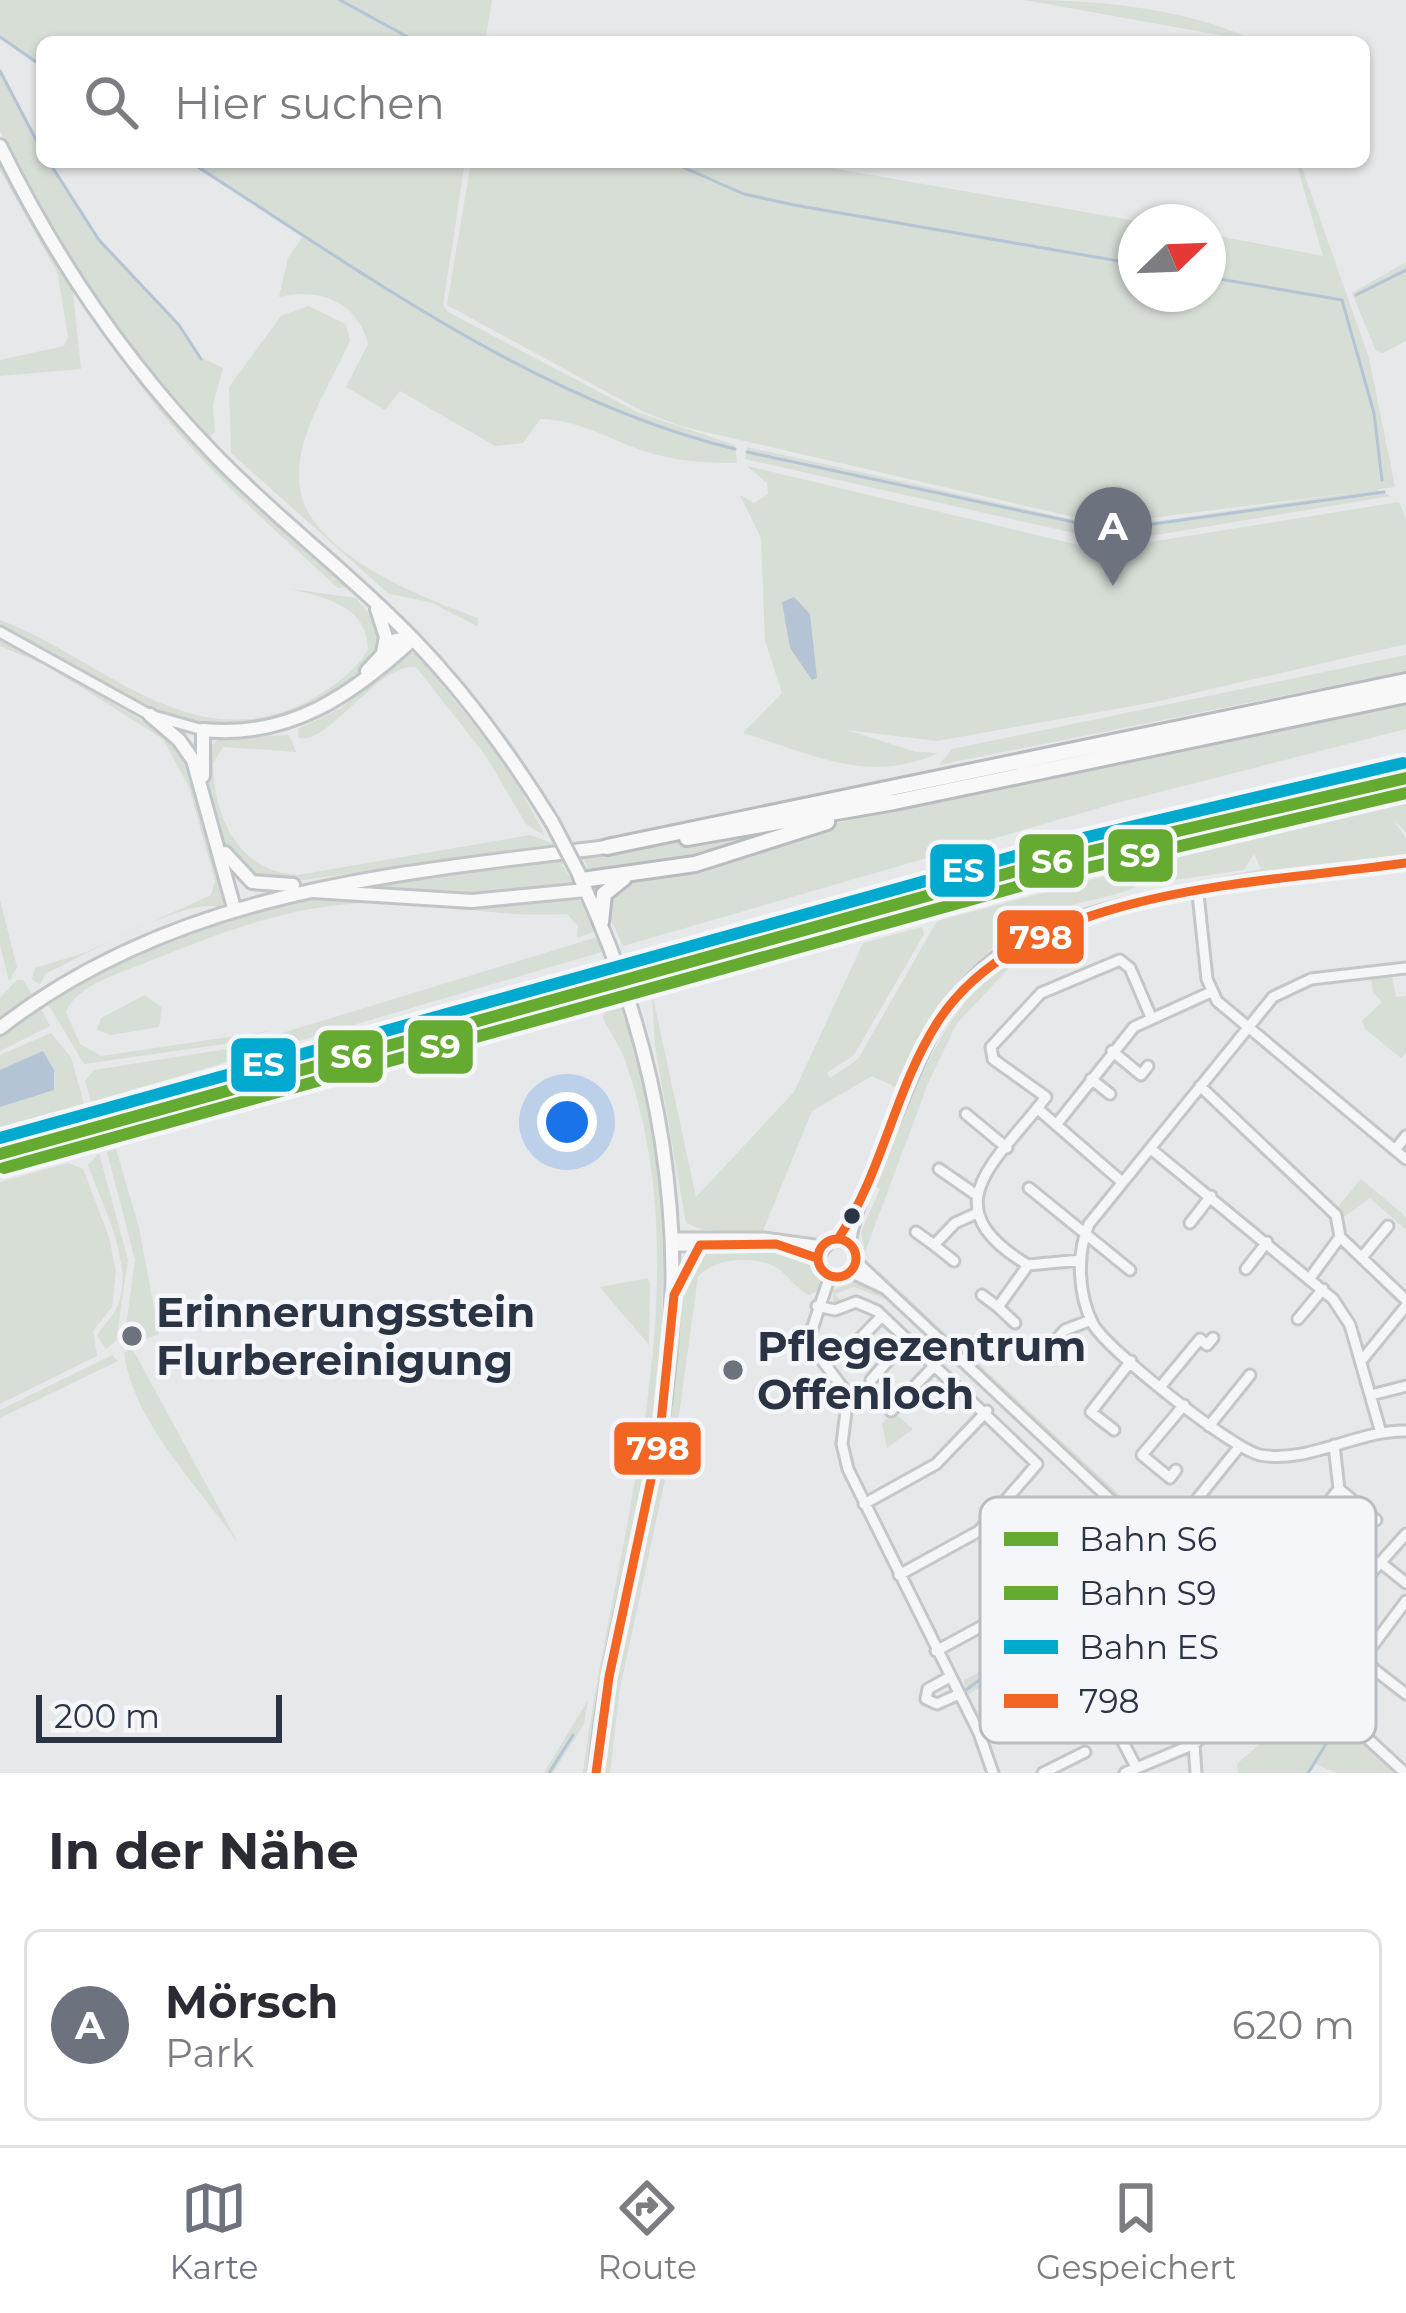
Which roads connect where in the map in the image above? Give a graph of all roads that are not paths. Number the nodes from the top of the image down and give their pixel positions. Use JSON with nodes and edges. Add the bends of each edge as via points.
{"nodes":[{"id":1,"x":0,"y":146,"type":"edge"},
{"id":2,"x":372,"y":600,"type":"junction"},
{"id":3,"x":0,"y":632,"type":"edge"},
{"id":4,"x":413,"y":639,"type":"junction"},
{"id":5,"x":383,"y":654,"type":"junction"},
{"id":6,"x":1406,"y":681,"type":"edge"},
{"id":7,"x":351,"y":691,"type":"junction"},
{"id":8,"x":1406,"y":695,"type":"edge"},
{"id":9,"x":150,"y":715,"type":"junction"},
{"id":10,"x":203,"y":730,"type":"junction"},
{"id":11,"x":193,"y":760,"type":"junction"},
{"id":12,"x":203,"y":789,"type":"junction"},
{"id":13,"x":894,"y":802,"type":"junction"},
{"id":14,"x":219,"y":841,"type":"junction"},
{"id":15,"x":607,"y":847,"type":"junction"},
{"id":16,"x":1406,"y":863,"type":"edge"},
{"id":17,"x":635,"y":874,"type":"junction"},
{"id":18,"x":582,"y":882,"type":"junction"},
{"id":19,"x":324,"y":885,"type":"junction"},
{"id":20,"x":304,"y":890,"type":"junction"},
{"id":21,"x":1193,"y":894,"type":"junction"},
{"id":22,"x":234,"y":908,"type":"junction"},
{"id":23,"x":601,"y":922,"type":"junction"},
{"id":24,"x":1406,"y":968,"type":"edge"},
{"id":25,"x":1211,"y":992,"type":"junction"},
{"id":26,"x":1151,"y":1017,"type":"junction"},
{"id":27,"x":0,"y":1028,"type":"edge"},
{"id":28,"x":1248,"y":1030,"type":"junction"},
{"id":29,"x":1112,"y":1052,"type":"junction"},
{"id":30,"x":1148,"y":1066,"type":"dead end"},
{"id":31,"x":1091,"y":1079,"type":"junction"},
{"id":32,"x":1200,"y":1087,"type":"junction"},
{"id":33,"x":1110,"y":1094,"type":"dead end"},
{"id":34,"x":1038,"y":1108,"type":"junction"},
{"id":35,"x":966,"y":1114,"type":"dead end"},
{"id":36,"x":1056,"y":1125,"type":"junction"},
{"id":37,"x":1406,"y":1136,"type":"edge"},
{"id":38,"x":1007,"y":1148,"type":"junction"},
{"id":39,"x":1150,"y":1149,"type":"junction"},
{"id":40,"x":1395,"y":1150,"type":"junction"},
{"id":41,"x":1406,"y":1159,"type":"edge"},
{"id":42,"x":939,"y":1169,"type":"dead end"},
{"id":43,"x":1121,"y":1182,"type":"junction"},
{"id":44,"x":1029,"y":1188,"type":"dead end"},
{"id":45,"x":975,"y":1194,"type":"junction"},
{"id":46,"x":1211,"y":1196,"type":"junction"},
{"id":47,"x":863,"y":1201,"type":"junction"},
{"id":48,"x":672,"y":1214,"type":"junction"},
{"id":49,"x":975,"y":1214,"type":"junction"},
{"id":50,"x":1190,"y":1223,"type":"dead end"},
{"id":51,"x":1388,"y":1226,"type":"dead end"},
{"id":52,"x":916,"y":1232,"type":"dead end"},
{"id":53,"x":1084,"y":1235,"type":"junction"},
{"id":54,"x":1340,"y":1237,"type":"junction"},
{"id":55,"x":838,"y":1239,"type":"junction"},
{"id":56,"x":700,"y":1241,"type":"junction"},
{"id":57,"x":674,"y":1242,"type":"junction"},
{"id":58,"x":1267,"y":1242,"type":"junction"},
{"id":59,"x":850,"y":1244,"type":"junction"},
{"id":60,"x":934,"y":1245,"type":"junction"},
{"id":61,"x":822,"y":1246,"type":"junction"},
{"id":62,"x":1363,"y":1256,"type":"junction"},
{"id":63,"x":817,"y":1258,"type":"junction"},
{"id":64,"x":856,"y":1260,"type":"junction"},
{"id":65,"x":1081,"y":1260,"type":"junction"},
{"id":66,"x":954,"y":1261,"type":"dead end"},
{"id":67,"x":1028,"y":1265,"type":"junction"},
{"id":68,"x":1246,"y":1269,"type":"dead end"},
{"id":69,"x":1130,"y":1270,"type":"dead end"},
{"id":70,"x":850,"y":1272,"type":"junction"},
{"id":71,"x":830,"y":1276,"type":"junction"},
{"id":72,"x":1310,"y":1278,"type":"junction"},
{"id":73,"x":1323,"y":1289,"type":"junction"},
{"id":74,"x":891,"y":1291,"type":"junction"},
{"id":75,"x":674,"y":1295,"type":"junction"},
{"id":76,"x":982,"y":1295,"type":"dead end"},
{"id":77,"x":1406,"y":1303,"type":"edge"},
{"id":78,"x":817,"y":1306,"type":"junction"},
{"id":79,"x":998,"y":1307,"type":"junction"},
{"id":80,"x":882,"y":1316,"type":"junction"},
{"id":81,"x":1298,"y":1319,"type":"dead end"},
{"id":82,"x":1091,"y":1320,"type":"junction"},
{"id":83,"x":1015,"y":1323,"type":"dead end"},
{"id":84,"x":1213,"y":1338,"type":"dead end"},
{"id":85,"x":907,"y":1339,"type":"junction"},
{"id":86,"x":1038,"y":1344,"type":"dead end"},
{"id":87,"x":844,"y":1355,"type":"dead end"},
{"id":88,"x":1362,"y":1360,"type":"junction"},
{"id":89,"x":1131,"y":1361,"type":"junction"},
{"id":90,"x":935,"y":1365,"type":"junction"},
{"id":91,"x":1250,"y":1375,"type":"dead end"},
{"id":92,"x":871,"y":1380,"type":"dead end"},
{"id":93,"x":1162,"y":1386,"type":"junction"},
{"id":94,"x":1406,"y":1386,"type":"edge"},
{"id":95,"x":1370,"y":1395,"type":"junction"},
{"id":96,"x":1184,"y":1405,"type":"junction"},
{"id":97,"x":891,"y":1411,"type":"dead end"},
{"id":98,"x":987,"y":1412,"type":"junction"},
{"id":99,"x":1209,"y":1426,"type":"junction"},
{"id":100,"x":1114,"y":1430,"type":"dead end"},
{"id":101,"x":1406,"y":1431,"type":"edge"},
{"id":102,"x":1381,"y":1433,"type":"junction"},
{"id":103,"x":1334,"y":1445,"type":"junction"},
{"id":104,"x":1239,"y":1447,"type":"junction"},
{"id":105,"x":1176,"y":1470,"type":"dead end"},
{"id":106,"x":1339,"y":1489,"type":"junction"},
{"id":107,"x":1011,"y":1497,"type":"edge"},
{"id":108,"x":1112,"y":1497,"type":"edge"},
{"id":109,"x":1199,"y":1497,"type":"edge"},
{"id":110,"x":1333,"y":1497,"type":"edge"},
{"id":111,"x":1349,"y":1497,"type":"edge"},
{"id":112,"x":864,"y":1504,"type":"junction"},
{"id":113,"x":980,"y":1530,"type":"edge"},
{"id":114,"x":1406,"y":1534,"type":"edge"},
{"id":115,"x":1376,"y":1566,"type":"joint"},
{"id":116,"x":899,"y":1575,"type":"junction"},
{"id":117,"x":1406,"y":1583,"type":"edge"},
{"id":118,"x":1406,"y":1601,"type":"edge"},
{"id":119,"x":1394,"y":1616,"type":"junction"},
{"id":120,"x":980,"y":1626,"type":"edge"},
{"id":121,"x":1406,"y":1626,"type":"edge"},
{"id":122,"x":1376,"y":1640,"type":"edge"},
{"id":123,"x":936,"y":1651,"type":"junction"},
{"id":124,"x":1376,"y":1671,"type":"edge"},
{"id":125,"x":948,"y":1678,"type":"junction"},
{"id":126,"x":1406,"y":1694,"type":"edge"},
{"id":127,"x":957,"y":1695,"type":"junction"},
{"id":128,"x":979,"y":1732,"type":"joint"},
{"id":129,"x":980,"y":1735,"type":"edge"},
{"id":130,"x":983,"y":1743,"type":"edge"},
{"id":131,"x":1124,"y":1743,"type":"edge"},
{"id":132,"x":1375,"y":1743,"type":"edge"},
{"id":133,"x":1194,"y":1744,"type":"joint"},
{"id":134,"x":1084,"y":1752,"type":"dead end"},
{"id":135,"x":1135,"y":1765,"type":"junction"},
{"id":136,"x":596,"y":1773,"type":"edge"},
{"id":137,"x":993,"y":1773,"type":"edge"},
{"id":138,"x":1043,"y":1773,"type":"edge"},
{"id":139,"x":1124,"y":1773,"type":"edge"},
{"id":140,"x":1196,"y":1773,"type":"edge"},
{"id":141,"x":1405,"y":1773,"type":"edge"}],
"edges":[{"from":1,"to":2,"type":"main road","via":[[68,268],[134,362],[215,455]]},
{"from":2,"to":4,"type":"main road"},
{"from":2,"to":5,"type":"main road","via":[[383,622]]},
{"from":3,"to":9,"type":"street"},
{"from":4,"to":5,"type":"main road","via":[[396,640]]},
{"from":4,"to":7,"type":"main road"},
{"from":4,"to":18,"type":"main road","bridge":true,"via":[[494,735]]},
{"from":5,"to":7,"type":"main road"},
{"from":6,"to":15,"type":"highway"},
{"from":7,"to":10,"type":"main road","via":[[276,726]]},
{"from":8,"to":13,"type":"highway"},
{"from":9,"to":10,"type":"street"},
{"from":9,"to":11,"type":"main road"},
{"from":10,"to":11,"type":"main road"},
{"from":10,"to":12,"type":"main road"},
{"from":11,"to":12,"type":"main road"},
{"from":12,"to":14,"type":"main road"},
{"from":13,"to":15,"type":"highway"},
{"from":13,"to":17,"type":"highway","via":[[738,852]]},
{"from":14,"to":19,"type":"main road","via":[[252,882]]},
{"from":14,"to":22,"type":"main road"},
{"from":15,"to":19,"type":"main road"},
{"from":16,"to":21,"type":"street"},
{"from":17,"to":18,"type":"highway"},
{"from":17,"to":23,"type":"highway","via":[[610,886]]},
{"from":18,"to":20,"type":"main road","via":[[472,901]]},
{"from":18,"to":23,"type":"main road"},
{"from":19,"to":20,"type":"main road"},
{"from":20,"to":22,"type":"main road"},
{"from":21,"to":25,"type":"street"},
{"from":21,"to":47,"type":"street","via":[[1072,916],[981,969],[924,1049]]},
{"from":22,"to":27,"type":"main road","via":[[112,957]]},
{"from":23,"to":48,"type":"main road","via":[[657,1098]]},
{"from":24,"to":28,"type":"street","via":[[1293,984]]},
{"from":25,"to":26,"type":"street"},
{"from":25,"to":28,"type":"street"},
{"from":26,"to":29,"type":"street"},
{"from":26,"to":34,"type":"street","via":[[1120,960],[1032,999],[990,1051],[1046,1097]]},
{"from":28,"to":32,"type":"street"},
{"from":28,"to":40,"type":"street"},
{"from":29,"to":30,"type":"street","via":[[1141,1075]]},
{"from":29,"to":31,"type":"street"},
{"from":31,"to":33,"type":"street"},
{"from":31,"to":36,"type":"street"},
{"from":32,"to":39,"type":"street"},
{"from":32,"to":54,"type":"street","via":[[1336,1215]]},
{"from":34,"to":36,"type":"street"},
{"from":34,"to":38,"type":"street"},
{"from":35,"to":38,"type":"street"},
{"from":36,"to":43,"type":"street"},
{"from":37,"to":40,"type":"street"},
{"from":38,"to":45,"type":"street"},
{"from":39,"to":43,"type":"street"},
{"from":39,"to":46,"type":"street"},
{"from":40,"to":41,"type":"street"},
{"from":42,"to":45,"type":"street"},
{"from":43,"to":53,"type":"street"},
{"from":44,"to":53,"type":"street"},
{"from":45,"to":49,"type":"street"},
{"from":46,"to":50,"type":"street"},
{"from":46,"to":58,"type":"street"},
{"from":47,"to":55,"type":"street"},
{"from":47,"to":59,"type":"street"},
{"from":48,"to":56,"type":"street"},
{"from":48,"to":57,"type":"main road"},
{"from":49,"to":60,"type":"street"},
{"from":49,"to":67,"type":"street"},
{"from":51,"to":62,"type":"street"},
{"from":52,"to":60,"type":"street"},
{"from":53,"to":65,"type":"street"},
{"from":53,"to":69,"type":"street"},
{"from":54,"to":62,"type":"street"},
{"from":54,"to":72,"type":"street"},
{"from":55,"to":59,"type":"street"},
{"from":55,"to":61,"type":"street"},
{"from":56,"to":57,"type":"street"},
{"from":56,"to":61,"type":"street"},
{"from":56,"to":63,"type":"street","via":[[783,1246]]},
{"from":56,"to":75,"type":"street"},
{"from":57,"to":75,"type":"main road"},
{"from":58,"to":68,"type":"street"},
{"from":58,"to":72,"type":"street"},
{"from":59,"to":64,"type":"street"},
{"from":60,"to":66,"type":"street"},
{"from":61,"to":63,"type":"street"},
{"from":62,"to":77,"type":"street"},
{"from":63,"to":71,"type":"street"},
{"from":64,"to":70,"type":"street"},
{"from":64,"to":74,"type":"street"},
{"from":65,"to":67,"type":"street"},
{"from":65,"to":82,"type":"street"},
{"from":67,"to":79,"type":"street"},
{"from":70,"to":71,"type":"street"},
{"from":70,"to":74,"type":"street"},
{"from":71,"to":78,"type":"street"},
{"from":72,"to":73,"type":"street"},
{"from":73,"to":81,"type":"street"},
{"from":73,"to":88,"type":"street","via":[[1350,1325]]},
{"from":74,"to":108,"type":"street"},
{"from":75,"to":136,"type":"main road","via":[[658,1445]]},
{"from":76,"to":79,"type":"street"},
{"from":77,"to":88,"type":"street"},
{"from":78,"to":80,"type":"street","via":[[856,1302]]},
{"from":78,"to":112,"type":"street","via":[[809,1346],[845,1387],[842,1444]]},
{"from":79,"to":83,"type":"street"},
{"from":80,"to":85,"type":"street"},
{"from":80,"to":87,"type":"street"},
{"from":82,"to":86,"type":"street","via":[[1065,1330],[1047,1351]]},
{"from":82,"to":89,"type":"street"},
{"from":84,"to":93,"type":"street","via":[[1207,1345],[1200,1339]]},
{"from":85,"to":90,"type":"street"},
{"from":85,"to":92,"type":"street"},
{"from":88,"to":95,"type":"street"},
{"from":89,"to":93,"type":"street"},
{"from":89,"to":100,"type":"street","via":[[1091,1412]]},
{"from":90,"to":97,"type":"street"},
{"from":90,"to":98,"type":"street"},
{"from":91,"to":99,"type":"street"},
{"from":93,"to":96,"type":"street"},
{"from":94,"to":95,"type":"street"},
{"from":95,"to":102,"type":"street"},
{"from":96,"to":99,"type":"street"},
{"from":96,"to":105,"type":"street","via":[[1142,1456],[1170,1478]]},
{"from":98,"to":107,"type":"street","via":[[1037,1463]]},
{"from":98,"to":112,"type":"street","via":[[936,1464]]},
{"from":99,"to":104,"type":"street"},
{"from":101,"to":102,"type":"street"},
{"from":102,"to":103,"type":"street"},
{"from":103,"to":104,"type":"street","via":[[1285,1456]]},
{"from":103,"to":106,"type":"street"},
{"from":104,"to":109,"type":"street"},
{"from":106,"to":110,"type":"street"},
{"from":106,"to":111,"type":"street"},
{"from":112,"to":116,"type":"street"},
{"from":113,"to":116,"type":"street"},
{"from":114,"to":115,"type":"street"},
{"from":115,"to":117,"type":"street"},
{"from":116,"to":123,"type":"street"},
{"from":118,"to":119,"type":"street"},
{"from":119,"to":121,"type":"street"},
{"from":119,"to":122,"type":"street"},
{"from":120,"to":123,"type":"street"},
{"from":123,"to":125,"type":"street"},
{"from":124,"to":126,"type":"street"},
{"from":125,"to":127,"type":"street"},
{"from":125,"to":127,"type":"street","via":[[928,1688],[926,1699],[933,1705]]},
{"from":127,"to":128,"type":"street"},
{"from":128,"to":129,"type":"street"},
{"from":130,"to":137,"type":"street"},
{"from":131,"to":135,"type":"street"},
{"from":132,"to":141,"type":"street"},
{"from":133,"to":135,"type":"street"},
{"from":133,"to":140,"type":"street"},
{"from":134,"to":138,"type":"street"},
{"from":135,"to":139,"type":"street"}]}
